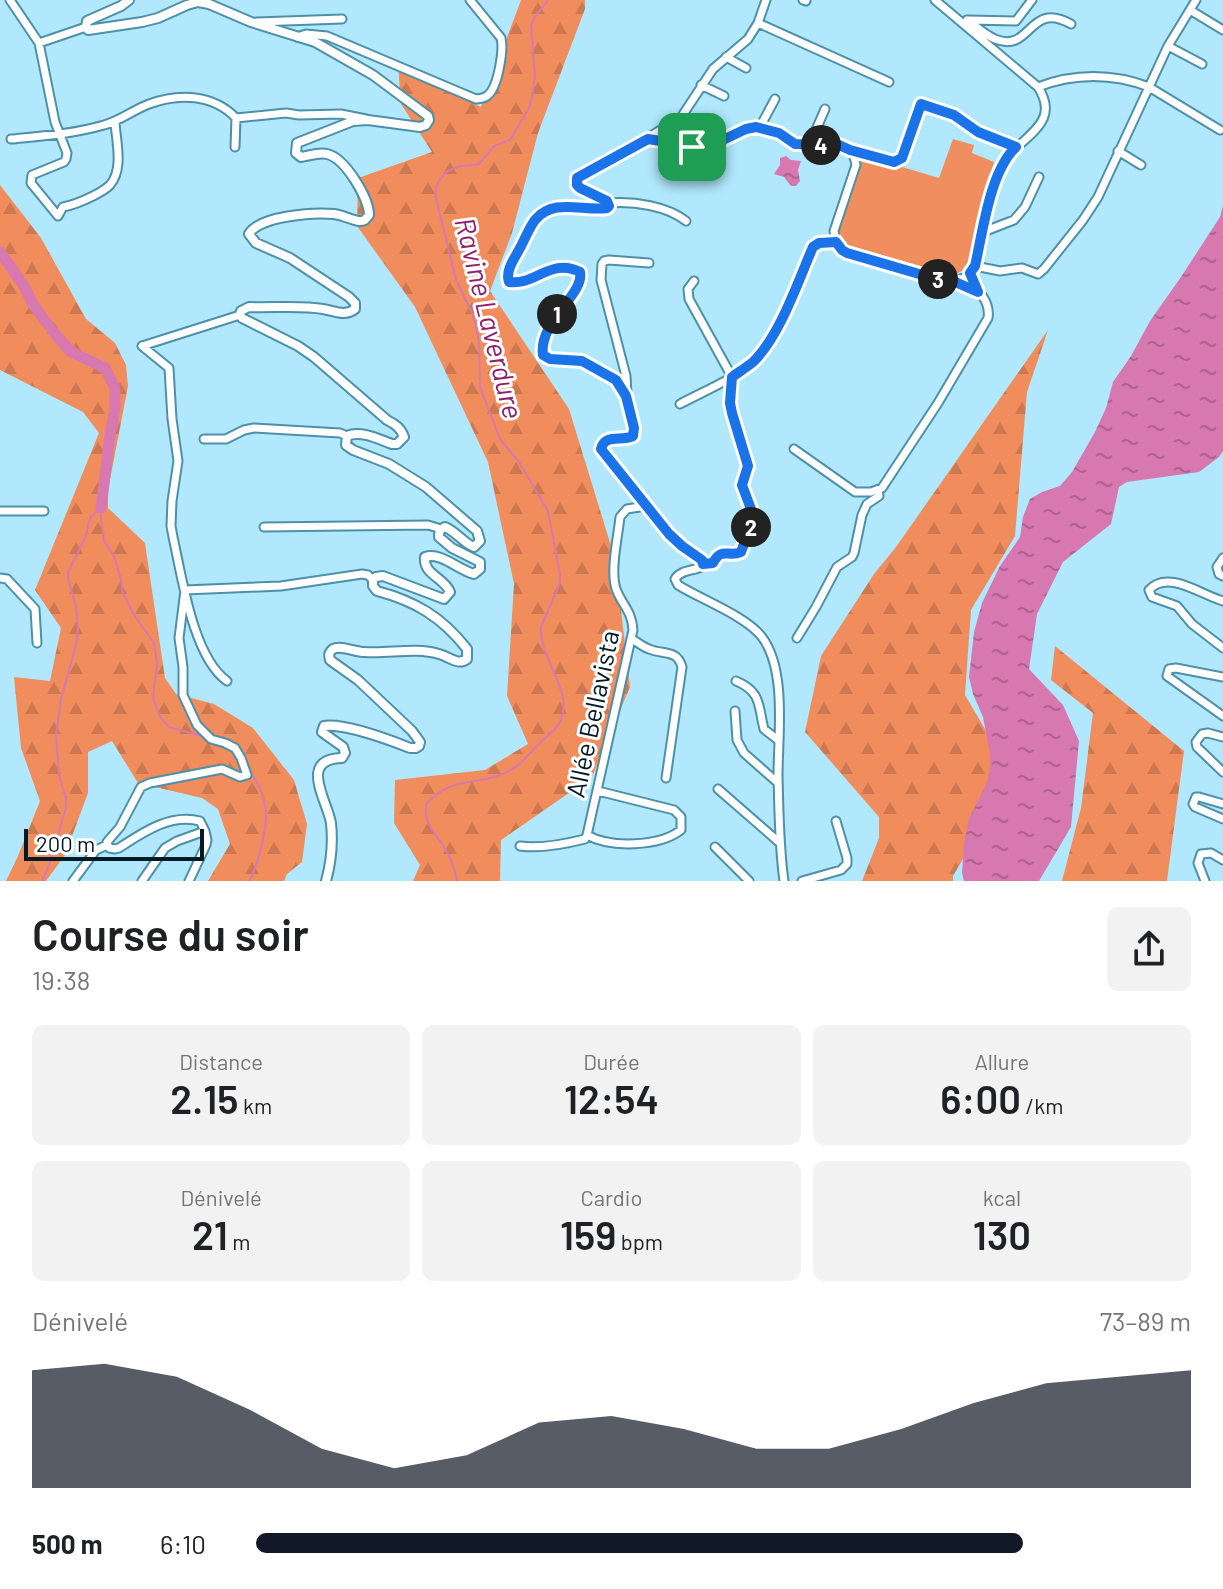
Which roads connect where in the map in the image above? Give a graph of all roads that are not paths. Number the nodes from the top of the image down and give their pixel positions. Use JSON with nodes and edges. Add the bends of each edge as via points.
{"nodes":[{"id":1,"x":10,"y":0,"type":"edge"},
{"id":2,"x":129,"y":0,"type":"edge"},
{"id":3,"x":470,"y":0,"type":"edge"},
{"id":4,"x":766,"y":0,"type":"edge"},
{"id":5,"x":935,"y":0,"type":"edge"},
{"id":6,"x":1032,"y":0,"type":"edge"},
{"id":7,"x":1196,"y":0,"type":"edge"},
{"id":8,"x":199,"y":1,"type":"edge"},
{"id":9,"x":1190,"y":10,"type":"junction"},
{"id":10,"x":342,"y":19,"type":"dead end"},
{"id":11,"x":957,"y":20,"type":"junction"},
{"id":12,"x":967,"y":20,"type":"junction"},
{"id":13,"x":251,"y":22,"type":"junction"},
{"id":14,"x":758,"y":23,"type":"junction"},
{"id":15,"x":1071,"y":24,"type":"dead end"},
{"id":16,"x":86,"y":27,"type":"junction"},
{"id":17,"x":1223,"y":30,"type":"edge"},
{"id":18,"x":297,"y":37,"type":"junction"},
{"id":19,"x":39,"y":43,"type":"junction"},
{"id":20,"x":1168,"y":46,"type":"junction"},
{"id":21,"x":726,"y":57,"type":"junction"},
{"id":22,"x":1202,"y":64,"type":"dead end"},
{"id":23,"x":746,"y":68,"type":"dead end"},
{"id":24,"x":889,"y":82,"type":"dead end"},
{"id":25,"x":701,"y":85,"type":"junction"},
{"id":26,"x":1038,"y":87,"type":"junction"},
{"id":27,"x":1149,"y":87,"type":"junction"},
{"id":28,"x":724,"y":96,"type":"dead end"},
{"id":29,"x":775,"y":99,"type":"dead end"},
{"id":30,"x":825,"y":109,"type":"dead end"},
{"id":31,"x":236,"y":118,"type":"junction"},
{"id":32,"x":368,"y":120,"type":"junction"},
{"id":33,"x":115,"y":122,"type":"junction"},
{"id":34,"x":760,"y":127,"type":"junction"},
{"id":35,"x":1220,"y":130,"type":"dead end"},
{"id":36,"x":60,"y":134,"type":"junction"},
{"id":37,"x":11,"y":139,"type":"dead end"},
{"id":38,"x":648,"y":139,"type":"junction"},
{"id":39,"x":809,"y":146,"type":"junction"},
{"id":40,"x":235,"y":147,"type":"dead end"},
{"id":41,"x":1016,"y":147,"type":"junction"},
{"id":42,"x":850,"y":150,"type":"junction"},
{"id":43,"x":1118,"y":151,"type":"junction"},
{"id":44,"x":1141,"y":165,"type":"dead end"},
{"id":45,"x":1039,"y":177,"type":"dead end"},
{"id":46,"x":609,"y":203,"type":"junction"},
{"id":47,"x":686,"y":221,"type":"dead end"},
{"id":48,"x":983,"y":232,"type":"junction"},
{"id":49,"x":836,"y":242,"type":"junction"},
{"id":50,"x":649,"y":263,"type":"dead end"},
{"id":51,"x":975,"y":266,"type":"junction"},
{"id":52,"x":970,"y":273,"type":"junction"},
{"id":53,"x":582,"y":277,"type":"junction"},
{"id":54,"x":601,"y":280,"type":"junction"},
{"id":55,"x":694,"y":281,"type":"dead end"},
{"id":56,"x":953,"y":281,"type":"junction"},
{"id":57,"x":978,"y":292,"type":"junction"},
{"id":58,"x":240,"y":315,"type":"junction"},
{"id":59,"x":732,"y":377,"type":"junction"},
{"id":60,"x":626,"y":396,"type":"junction"},
{"id":61,"x":680,"y":404,"type":"dead end"},
{"id":62,"x":347,"y":436,"type":"junction"},
{"id":63,"x":204,"y":439,"type":"dead end"},
{"id":64,"x":794,"y":449,"type":"dead end"},
{"id":65,"x":878,"y":490,"type":"junction"},
{"id":66,"x":646,"y":506,"type":"junction"},
{"id":67,"x":0,"y":511,"type":"edge"},
{"id":68,"x":44,"y":511,"type":"dead end"},
{"id":69,"x":264,"y":527,"type":"dead end"},
{"id":70,"x":441,"y":529,"type":"junction"},
{"id":71,"x":1223,"y":558,"type":"edge"},
{"id":72,"x":703,"y":564,"type":"junction"},
{"id":73,"x":1223,"y":576,"type":"edge"},
{"id":74,"x":0,"y":578,"type":"edge"},
{"id":75,"x":373,"y":580,"type":"junction"},
{"id":76,"x":185,"y":590,"type":"junction"},
{"id":77,"x":1223,"y":601,"type":"edge"},
{"id":78,"x":797,"y":638,"type":"dead end"},
{"id":79,"x":632,"y":639,"type":"junction"},
{"id":80,"x":37,"y":643,"type":"dead end"},
{"id":81,"x":1223,"y":648,"type":"edge"},
{"id":82,"x":1223,"y":677,"type":"edge"},
{"id":83,"x":227,"y":681,"type":"dead end"},
{"id":84,"x":736,"y":681,"type":"dead end"},
{"id":85,"x":735,"y":711,"type":"dead end"},
{"id":86,"x":1223,"y":716,"type":"edge"},
{"id":87,"x":1223,"y":737,"type":"edge"},
{"id":88,"x":778,"y":740,"type":"junction"},
{"id":89,"x":1223,"y":772,"type":"edge"},
{"id":90,"x":666,"y":778,"type":"dead end"},
{"id":91,"x":778,"y":783,"type":"junction"},
{"id":92,"x":718,"y":789,"type":"dead end"},
{"id":93,"x":598,"y":791,"type":"junction"},
{"id":94,"x":1223,"y":804,"type":"edge"},
{"id":95,"x":1223,"y":819,"type":"edge"},
{"id":96,"x":836,"y":821,"type":"dead end"},
{"id":97,"x":205,"y":831,"type":"junction"},
{"id":98,"x":587,"y":835,"type":"junction"},
{"id":99,"x":780,"y":843,"type":"junction"},
{"id":100,"x":107,"y":845,"type":"junction"},
{"id":101,"x":520,"y":846,"type":"dead end"},
{"id":102,"x":715,"y":847,"type":"dead end"},
{"id":103,"x":1223,"y":860,"type":"edge"},
{"id":104,"x":73,"y":881,"type":"edge"},
{"id":105,"x":142,"y":881,"type":"edge"},
{"id":106,"x":189,"y":881,"type":"edge"},
{"id":107,"x":326,"y":881,"type":"edge"},
{"id":108,"x":749,"y":881,"type":"edge"},
{"id":109,"x":784,"y":881,"type":"edge"},
{"id":110,"x":802,"y":881,"type":"edge"},
{"id":111,"x":1205,"y":881,"type":"edge"}],
"edges":[{"from":1,"to":19,"type":"street"},
{"from":2,"to":16,"type":"main road","via":[[87,21]]},
{"from":3,"to":18,"type":"street","via":[[503,45],[492,92],[485,98],[476,99],[327,36]]},
{"from":4,"to":14,"type":"street"},
{"from":5,"to":11,"type":"street"},
{"from":6,"to":12,"type":"street","via":[[1016,21]]},
{"from":7,"to":9,"type":"street"},
{"from":8,"to":13,"type":"main road"},
{"from":8,"to":16,"type":"main road","via":[[142,22],[99,30]]},
{"from":9,"to":17,"type":"street"},
{"from":9,"to":20,"type":"street"},
{"from":10,"to":13,"type":"street"},
{"from":11,"to":12,"type":"street"},
{"from":11,"to":26,"type":"street"},
{"from":12,"to":15,"type":"street","via":[[992,38],[1009,41],[1047,17]]},
{"from":13,"to":18,"type":"main road"},
{"from":14,"to":21,"type":"street"},
{"from":14,"to":24,"type":"street"},
{"from":16,"to":19,"type":"street"},
{"from":18,"to":32,"type":"main road","via":[[373,75],[429,120],[416,127]]},
{"from":19,"to":36,"type":"street"},
{"from":20,"to":22,"type":"street"},
{"from":20,"to":27,"type":"street"},
{"from":21,"to":23,"type":"street"},
{"from":21,"to":25,"type":"street"},
{"from":25,"to":28,"type":"street"},
{"from":25,"to":38,"type":"street","via":[[682,116]]},
{"from":26,"to":27,"type":"street","via":[[1096,76]]},
{"from":26,"to":41,"type":"street","via":[[1046,104],[1044,120]]},
{"from":27,"to":35,"type":"street"},
{"from":27,"to":43,"type":"street"},
{"from":29,"to":34,"type":"street"},
{"from":30,"to":39,"type":"street"},
{"from":31,"to":32,"type":"street","via":[[286,113]]},
{"from":31,"to":33,"type":"street","via":[[225,106],[190,97],[146,105]]},
{"from":31,"to":40,"type":"street"},
{"from":32,"to":58,"type":"main road","via":[[334,128],[296,148],[301,157],[325,154],[345,165],[368,205],[366,220],[297,215],[256,225],[249,234],[349,297],[355,309],[345,314],[321,308],[249,307]]},
{"from":33,"to":36,"type":"street"},
{"from":33,"to":36,"type":"street","via":[[118,160],[111,184],[63,207],[58,216],[30,179],[66,159]]},
{"from":34,"to":38,"type":"street","via":[[706,148]]},
{"from":34,"to":39,"type":"street"},
{"from":36,"to":37,"type":"street"},
{"from":38,"to":46,"type":"street","via":[[577,178],[580,188]]},
{"from":39,"to":42,"type":"street"},
{"from":41,"to":42,"type":"street","via":[[921,104],[900,160]]},
{"from":41,"to":48,"type":"street","via":[[996,179]]},
{"from":42,"to":49,"type":"street","via":[[856,165],[835,226]]},
{"from":43,"to":44,"type":"street"},
{"from":43,"to":51,"type":"street","via":[[1098,197],[1038,274]]},
{"from":45,"to":48,"type":"street","via":[[1014,220]]},
{"from":46,"to":47,"type":"street","via":[[671,212]]},
{"from":46,"to":53,"type":"street","via":[[604,209],[558,207],[542,214],[507,276],[515,283],[568,267]]},
{"from":48,"to":51,"type":"street"},
{"from":49,"to":56,"type":"street","via":[[847,253]]},
{"from":49,"to":59,"type":"street","via":[[813,247],[767,344]]},
{"from":50,"to":54,"type":"street","via":[[604,261]]},
{"from":51,"to":52,"type":"street"},
{"from":52,"to":56,"type":"street"},
{"from":52,"to":57,"type":"street"},
{"from":53,"to":54,"type":"street"},
{"from":53,"to":60,"type":"street","via":[[549,327],[543,355],[595,367],[616,380]]},
{"from":54,"to":60,"type":"street","via":[[626,376]]},
{"from":55,"to":59,"type":"street","via":[[689,299]]},
{"from":56,"to":57,"type":"street"},
{"from":57,"to":65,"type":"street","via":[[987,301],[988,318]]},
{"from":58,"to":62,"type":"main road","via":[[328,367],[404,437],[392,444],[356,433]]},
{"from":58,"to":76,"type":"street","via":[[142,346],[169,368],[178,461],[171,526]]},
{"from":59,"to":61,"type":"street"},
{"from":59,"to":72,"type":"street","via":[[730,403],[748,466],[742,485],[754,517],[741,552],[721,553],[713,563]]},
{"from":60,"to":66,"type":"street","via":[[633,436],[607,440],[601,449]]},
{"from":62,"to":63,"type":"street","via":[[254,428],[226,439]]},
{"from":62,"to":70,"type":"main road","via":[[346,445],[353,450],[426,487],[477,531],[480,541],[474,547],[454,531]]},
{"from":64,"to":65,"type":"street","via":[[855,492]]},
{"from":65,"to":78,"type":"street","via":[[879,496],[862,515],[852,557],[837,567]]},
{"from":66,"to":72,"type":"street"},
{"from":66,"to":79,"type":"street","name":"Allée Bellavista","via":[[621,514],[618,532],[615,586],[631,615]]},
{"from":67,"to":68,"type":"street"},
{"from":69,"to":70,"type":"street"},
{"from":70,"to":75,"type":"main road","via":[[439,537],[452,548],[480,562],[474,574],[437,556],[425,557],[426,569],[448,586],[447,597],[383,576]]},
{"from":71,"to":73,"type":"street","via":[[1217,567]]},
{"from":72,"to":88,"type":"street","via":[[679,574],[676,582],[763,638],[779,687]]},
{"from":74,"to":80,"type":"street","via":[[35,609]]},
{"from":75,"to":76,"type":"street","via":[[362,574],[281,586]]},
{"from":75,"to":107,"type":"main road","via":[[377,591],[432,614],[461,641],[467,659],[460,663],[437,653],[332,650],[330,660],[358,680],[420,742],[410,748],[324,726],[322,732],[345,753],[323,764],[316,781],[330,822]]},
{"from":76,"to":83,"type":"street","via":[[206,654]]},
{"from":76,"to":100,"type":"street","via":[[179,638],[183,695],[197,725],[211,739],[235,748],[247,775],[222,769],[141,787]]},
{"from":77,"to":81,"type":"street","via":[[1170,581],[1149,590],[1152,597],[1177,606]]},
{"from":79,"to":90,"type":"street","via":[[677,656],[682,667]]},
{"from":79,"to":93,"type":"street","name":"Allée Bellavista"},
{"from":82,"to":86,"type":"street","via":[[1176,668],[1167,676]]},
{"from":84,"to":88,"type":"street","via":[[755,694],[764,729]]},
{"from":85,"to":91,"type":"street","via":[[740,747]]},
{"from":87,"to":89,"type":"street","via":[[1202,734],[1196,742]]},
{"from":88,"to":91,"type":"street"},
{"from":91,"to":99,"type":"street"},
{"from":92,"to":99,"type":"street"},
{"from":93,"to":98,"type":"street","name":"Allée Bellavista"},
{"from":93,"to":98,"type":"street","via":[[674,810],[681,817],[681,830],[632,843],[606,843]]},
{"from":94,"to":95,"type":"street","via":[[1199,797],[1193,804]]},
{"from":96,"to":110,"type":"street","via":[[847,864]]},
{"from":97,"to":100,"type":"street","via":[[200,821],[176,819],[115,849]]},
{"from":97,"to":105,"type":"street","via":[[165,848]]},
{"from":97,"to":106,"type":"street","via":[[206,845]]},
{"from":98,"to":101,"type":"street","name":"Allée Bellavista","via":[[576,841]]},
{"from":99,"to":109,"type":"street"},
{"from":100,"to":104,"type":"street","via":[[96,850]]},
{"from":102,"to":108,"type":"street"},
{"from":103,"to":111,"type":"street","via":[[1201,854],[1198,863]]}]}
